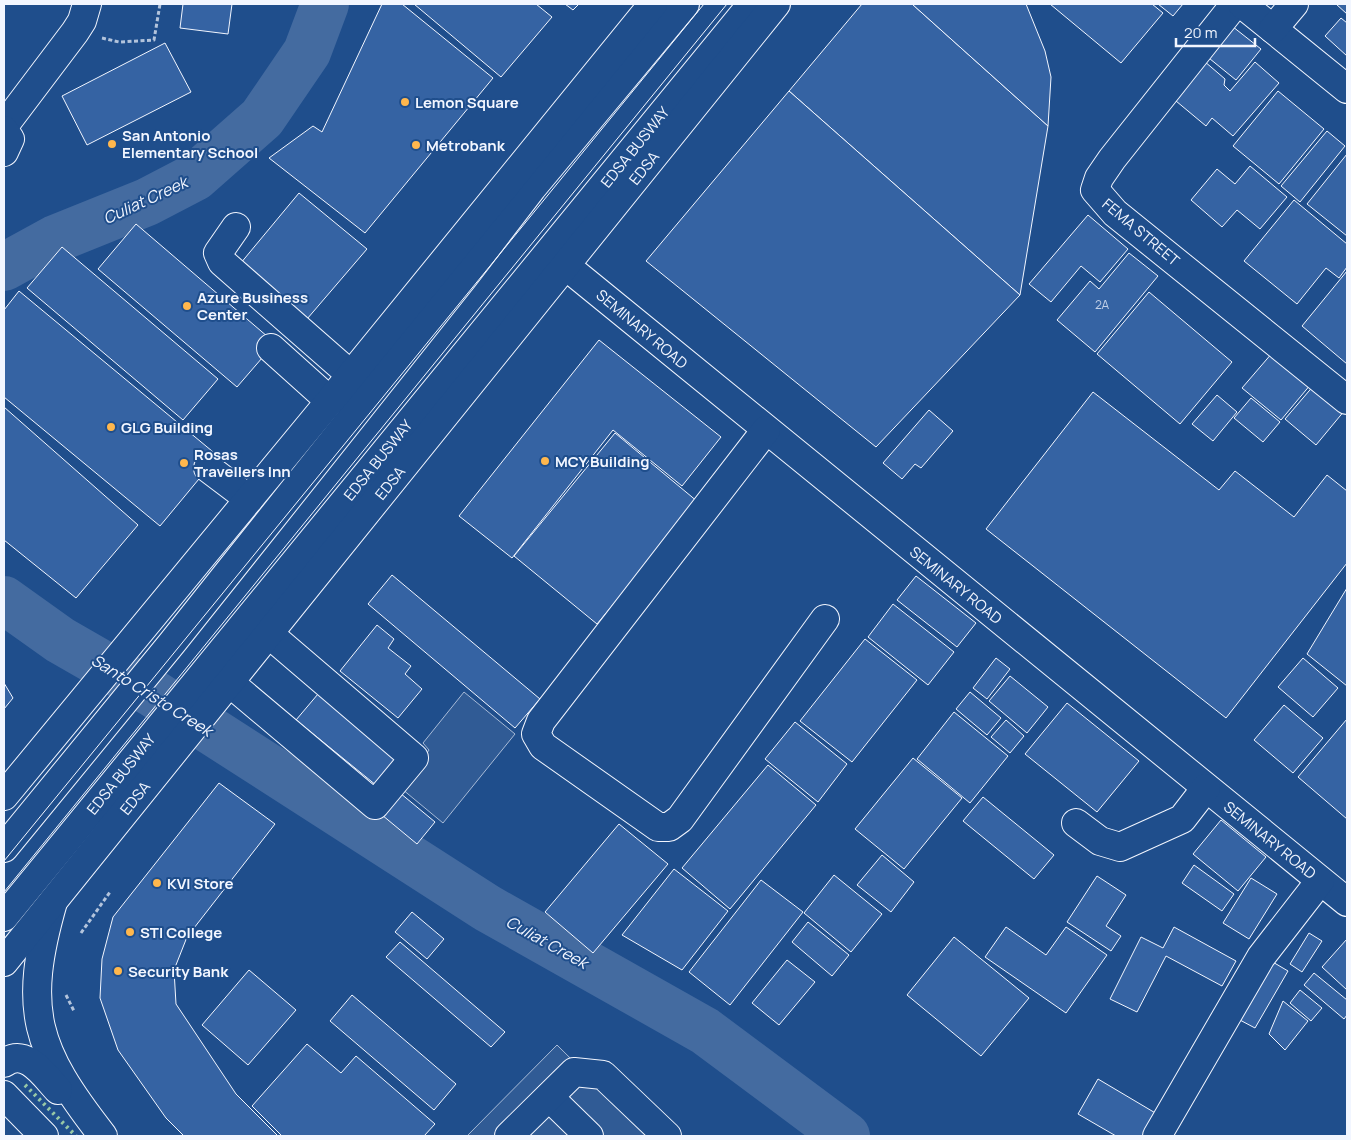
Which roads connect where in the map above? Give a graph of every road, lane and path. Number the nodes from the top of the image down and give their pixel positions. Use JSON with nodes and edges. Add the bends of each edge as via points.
{"nodes":[{"id":1,"x":87,"y":4,"type":"edge"},
{"id":2,"x":160,"y":4,"type":"edge"},
{"id":3,"x":653,"y":4,"type":"edge"},
{"id":4,"x":684,"y":4,"type":"edge"},
{"id":5,"x":752,"y":4,"type":"edge"},
{"id":6,"x":776,"y":4,"type":"edge"},
{"id":7,"x":1234,"y":4,"type":"edge"},
{"id":8,"x":1242,"y":4,"type":"edge"},
{"id":9,"x":1294,"y":4,"type":"edge"},
{"id":10,"x":1273,"y":29,"type":"junction"},
{"id":11,"x":75,"y":32,"type":"junction"},
{"id":12,"x":1347,"y":89,"type":"edge"},
{"id":13,"x":4,"y":126,"type":"edge"},
{"id":14,"x":4,"y":130,"type":"edge"},
{"id":15,"x":4,"y":152,"type":"edge"},
{"id":16,"x":236,"y":227,"type":"dead end"},
{"id":17,"x":566,"y":266,"type":"junction"},
{"id":18,"x":271,"y":348,"type":"dead end"},
{"id":19,"x":351,"y":375,"type":"junction"},
{"id":20,"x":1347,"y":400,"type":"edge"},
{"id":21,"x":330,"y":401,"type":"junction"},
{"id":22,"x":766,"y":430,"type":"junction"},
{"id":23,"x":208,"y":468,"type":"dead end"},
{"id":24,"x":249,"y":499,"type":"junction"},
{"id":25,"x":825,"y":619,"type":"dead end"},
{"id":26,"x":269,"y":634,"type":"junction"},
{"id":27,"x":220,"y":680,"type":"junction"},
{"id":28,"x":1206,"y":788,"type":"junction"},
{"id":29,"x":125,"y":790,"type":"junction"},
{"id":30,"x":4,"y":796,"type":"edge"},
{"id":31,"x":1076,"y":823,"type":"dead end"},
{"id":32,"x":4,"y":848,"type":"edge"},
{"id":33,"x":1320,"y":881,"type":"junction"},
{"id":34,"x":110,"y":892,"type":"dead end"},
{"id":35,"x":53,"y":902,"type":"junction"},
{"id":36,"x":1347,"y":902,"type":"edge"},
{"id":37,"x":4,"y":917,"type":"edge"},
{"id":38,"x":81,"y":933,"type":"dead end"},
{"id":39,"x":4,"y":962,"type":"edge"},
{"id":40,"x":63,"y":988,"type":"dead end"},
{"id":41,"x":74,"y":1010,"type":"dead end"},
{"id":42,"x":4,"y":1063,"type":"edge"},
{"id":43,"x":4,"y":1095,"type":"edge"},
{"id":44,"x":549,"y":1097,"type":"junction"},
{"id":45,"x":4,"y":1114,"type":"edge"},
{"id":46,"x":33,"y":1136,"type":"edge"},
{"id":47,"x":44,"y":1136,"type":"edge"},
{"id":48,"x":103,"y":1136,"type":"edge"},
{"id":49,"x":508,"y":1136,"type":"edge"},
{"id":50,"x":589,"y":1136,"type":"edge"},
{"id":51,"x":667,"y":1136,"type":"edge"},
{"id":52,"x":1157,"y":1136,"type":"edge"}],
"edges":[{"from":1,"to":11,"type":"main road"},
{"from":2,"to":11,"type":"path","via":[[154,40],[119,42]]},
{"from":3,"to":19,"type":"main road"},
{"from":4,"to":32,"type":"main road","via":[[532,188],[172,643]]},
{"from":5,"to":27,"type":"main road","name":"EDSA BUSWAY"},
{"from":6,"to":17,"type":"main road","name":"EDSA"},
{"from":7,"to":20,"type":"main road","name":"FEMA STREET","via":[[1112,159],[1095,190],[1115,213]]},
{"from":8,"to":10,"type":"main road"},
{"from":9,"to":10,"type":"main road"},
{"from":10,"to":12,"type":"main road"},
{"from":11,"to":13,"type":"main road"},
{"from":14,"to":15,"type":"main road","via":[[10,139]]},
{"from":16,"to":19,"type":"main road","via":[[218,253],[222,262]]},
{"from":17,"to":22,"type":"main road","name":"SEMINARY ROAD"},
{"from":17,"to":26,"type":"main road","name":"EDSA"},
{"from":18,"to":21,"type":"main road"},
{"from":19,"to":21,"type":"main road"},
{"from":21,"to":24,"type":"main road"},
{"from":22,"to":25,"type":"main road","via":[[541,721],[536,734],[543,746],[658,827],[669,827],[680,819]]},
{"from":22,"to":28,"type":"main road","name":"SEMINARY ROAD"},
{"from":23,"to":24,"type":"main road"},
{"from":24,"to":30,"type":"main road"},
{"from":26,"to":27,"type":"main road","name":"EDSA"},
{"from":26,"to":27,"type":"main road","via":[[414,758],[375,805]]},
{"from":27,"to":29,"type":"main road","name":"EDSA"},
{"from":28,"to":31,"type":"main road","via":[[1182,819],[1120,847],[1100,841]]},
{"from":28,"to":33,"type":"main road","name":"SEMINARY ROAD"},
{"from":29,"to":35,"type":"main road","name":"EDSA"},
{"from":29,"to":37,"type":"main road","name":"EDSA BUSWAY"},
{"from":33,"to":36,"type":"main road","name":"SEMINARY ROAD"},
{"from":33,"to":52,"type":"main road","via":[[1260,957]]},
{"from":34,"to":38,"type":"path"},
{"from":35,"to":39,"type":"main road","name":"EDSA"},
{"from":35,"to":48,"type":"main road","via":[[36,979],[41,1031],[57,1072]]},
{"from":40,"to":41,"type":"path"},
{"from":42,"to":48,"type":"main road","via":[[18,1058],[32,1064]]},
{"from":43,"to":47,"type":"main road"},
{"from":44,"to":49,"type":"main road"},
{"from":44,"to":50,"type":"main road"},
{"from":44,"to":51,"type":"main road","via":[[574,1072],[603,1075]]},
{"from":45,"to":46,"type":"main road"}]}
